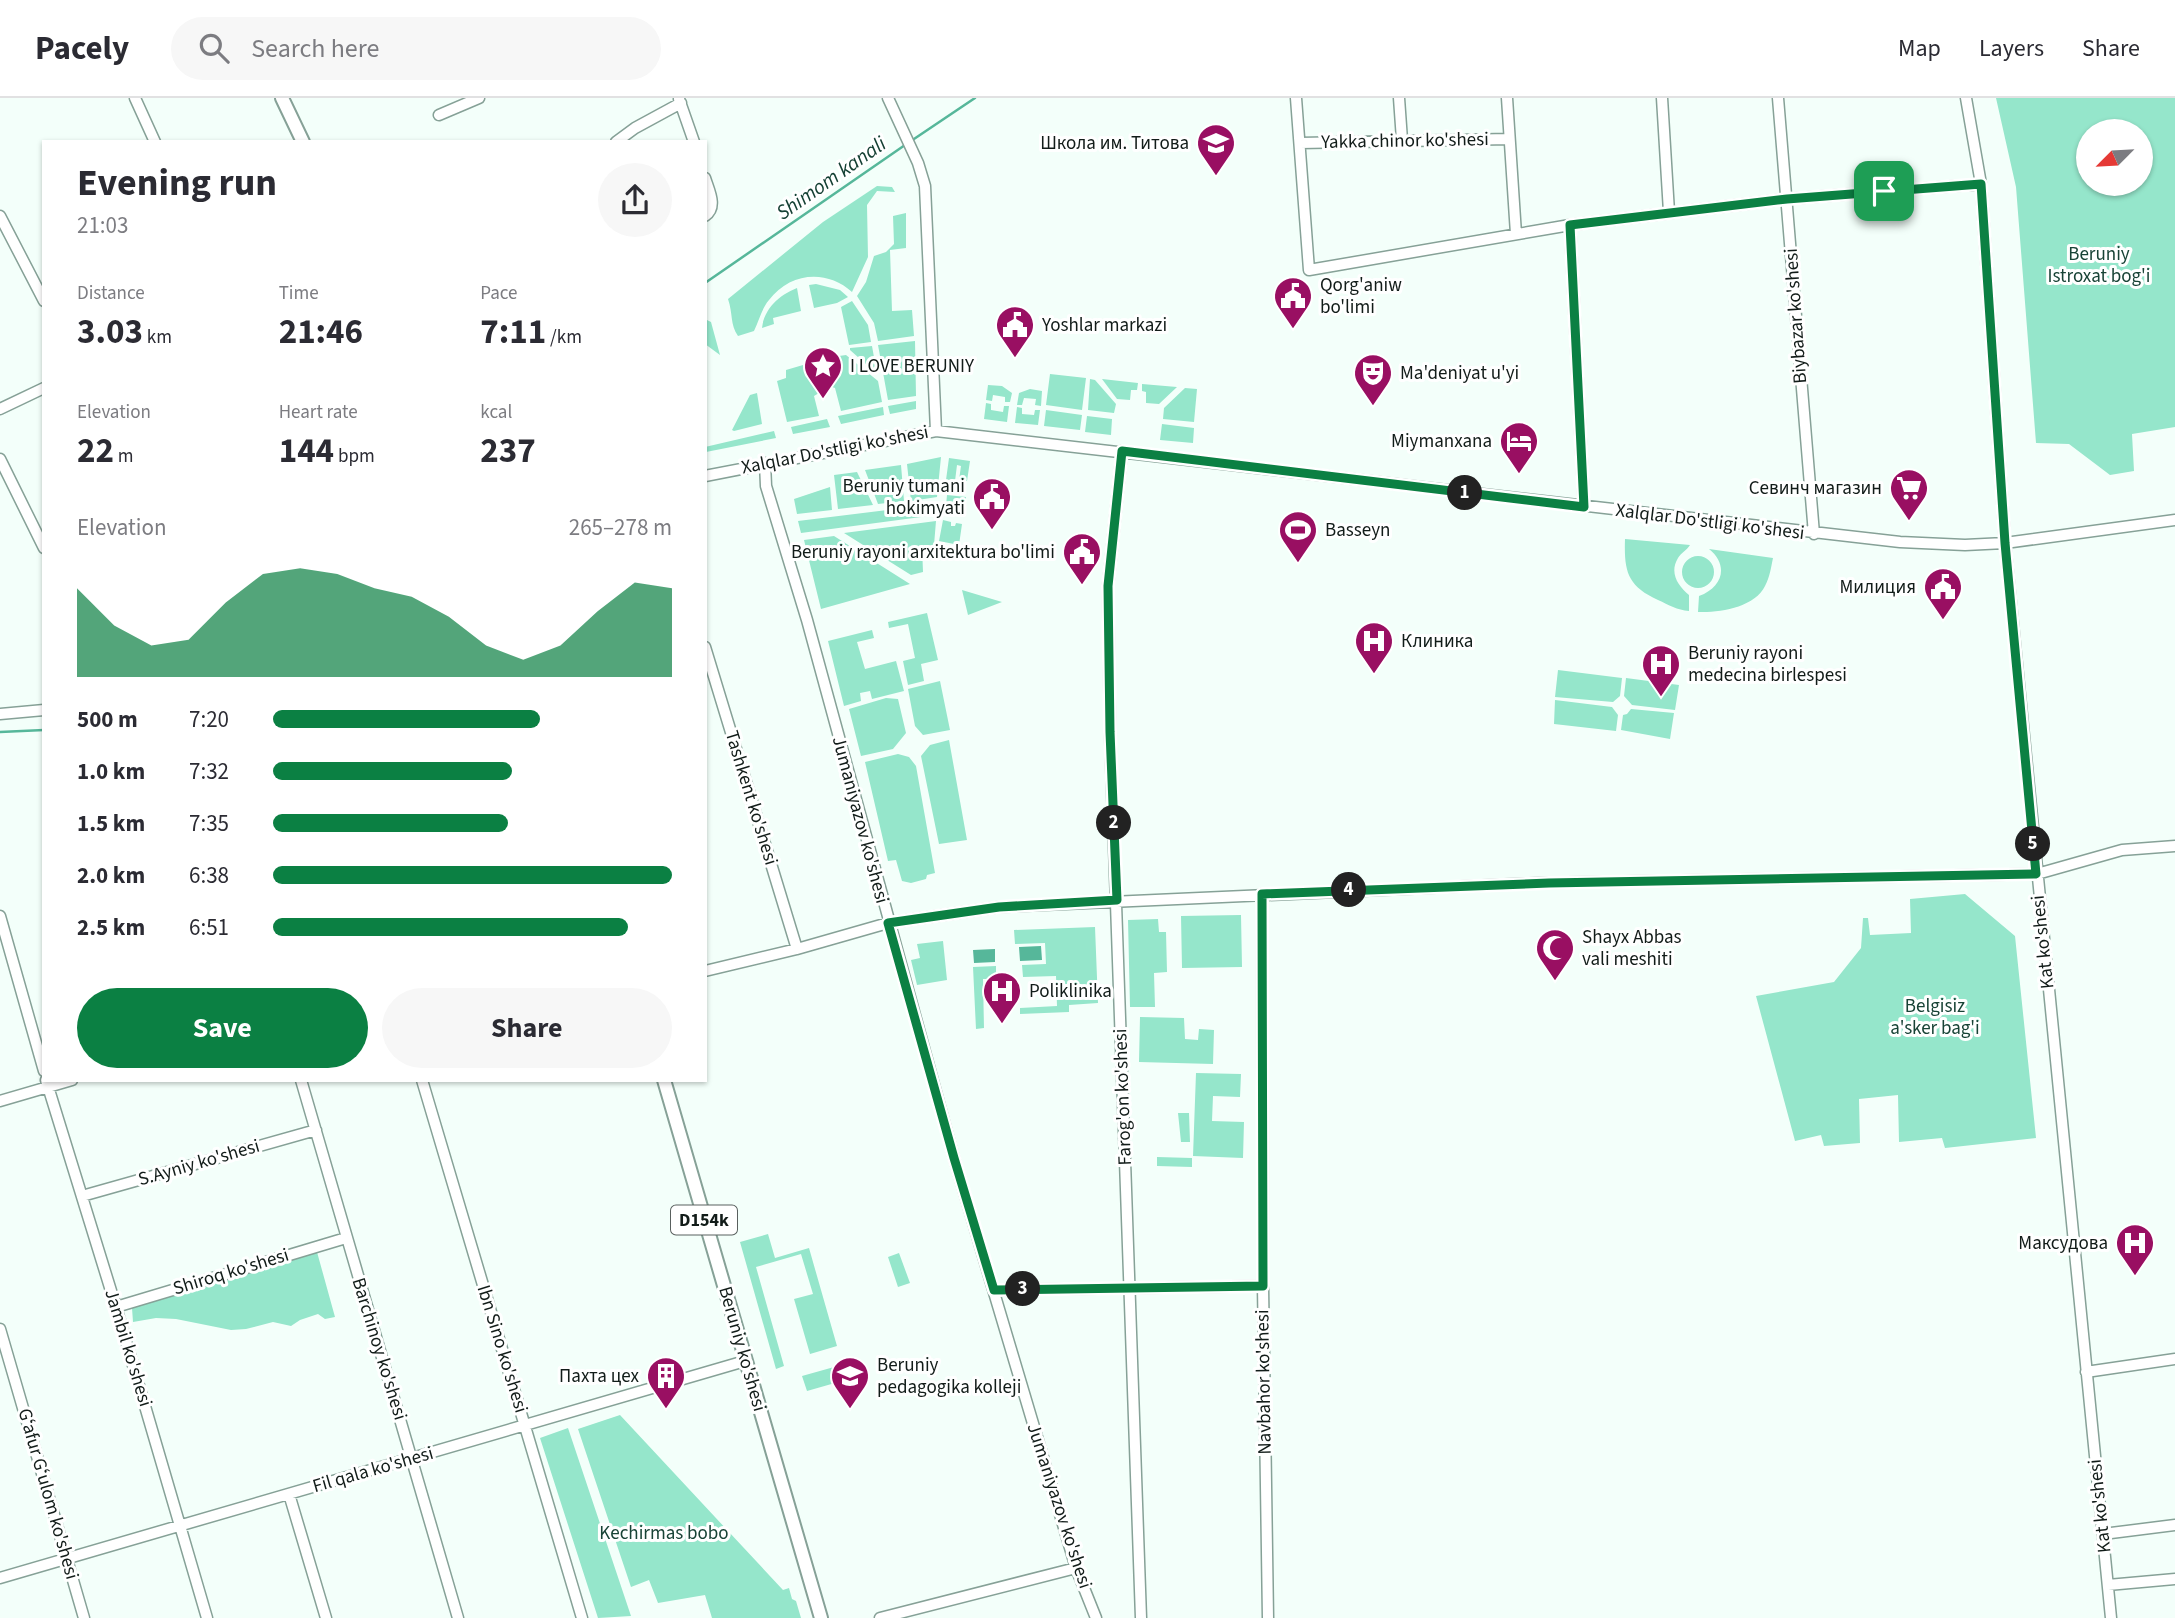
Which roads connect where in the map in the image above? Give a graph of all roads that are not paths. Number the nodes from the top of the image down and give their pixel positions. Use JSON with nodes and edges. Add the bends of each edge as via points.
{"nodes":[{"id":1,"x":135,"y":98,"type":"edge"},
{"id":2,"x":282,"y":98,"type":"edge"},
{"id":3,"x":479,"y":98,"type":"edge"},
{"id":4,"x":888,"y":98,"type":"edge"},
{"id":5,"x":1297,"y":98,"type":"edge"},
{"id":6,"x":1399,"y":98,"type":"edge"},
{"id":7,"x":1507,"y":98,"type":"edge"},
{"id":8,"x":1662,"y":98,"type":"edge"},
{"id":9,"x":1778,"y":98,"type":"edge"},
{"id":10,"x":1966,"y":98,"type":"edge"},
{"id":11,"x":680,"y":101,"type":"edge"},
{"id":12,"x":439,"y":115,"type":"dead end"},
{"id":13,"x":1509,"y":139,"type":"junction"},
{"id":14,"x":154,"y":140,"type":"edge"},
{"id":15,"x":302,"y":140,"type":"edge"},
{"id":16,"x":619,"y":140,"type":"edge"},
{"id":17,"x":693,"y":140,"type":"edge"},
{"id":18,"x":1402,"y":140,"type":"junction"},
{"id":19,"x":1300,"y":144,"type":"junction"},
{"id":20,"x":1981,"y":184,"type":"junction"},
{"id":21,"x":707,"y":185,"type":"edge"},
{"id":22,"x":1787,"y":199,"type":"junction"},
{"id":23,"x":1669,"y":212,"type":"junction"},
{"id":24,"x":708,"y":215,"type":"edge"},
{"id":25,"x":0,"y":216,"type":"edge"},
{"id":26,"x":1570,"y":225,"type":"junction"},
{"id":27,"x":1516,"y":234,"type":"junction"},
{"id":28,"x":42,"y":297,"type":"edge"},
{"id":29,"x":42,"y":389,"type":"edge"},
{"id":30,"x":0,"y":409,"type":"edge"},
{"id":31,"x":936,"y":431,"type":"junction"},
{"id":32,"x":1122,"y":451,"type":"junction"},
{"id":33,"x":0,"y":459,"type":"edge"},
{"id":34,"x":765,"y":463,"type":"junction"},
{"id":35,"x":707,"y":475,"type":"edge"},
{"id":36,"x":1584,"y":507,"type":"junction"},
{"id":37,"x":2175,"y":520,"type":"edge"},
{"id":38,"x":1814,"y":534,"type":"junction"},
{"id":39,"x":2005,"y":543,"type":"junction"},
{"id":40,"x":42,"y":544,"type":"edge"},
{"id":41,"x":707,"y":654,"type":"edge"},
{"id":42,"x":0,"y":701,"type":"edge"},
{"id":43,"x":42,"y":710,"type":"edge"},
{"id":44,"x":3,"y":713,"type":"edge"},
{"id":45,"x":2175,"y":846,"type":"edge"},
{"id":46,"x":2036,"y":874,"type":"junction"},
{"id":47,"x":1262,"y":894,"type":"junction"},
{"id":48,"x":1117,"y":900,"type":"junction"},
{"id":49,"x":0,"y":916,"type":"edge"},
{"id":50,"x":888,"y":923,"type":"junction"},
{"id":51,"x":797,"y":949,"type":"junction"},
{"id":52,"x":707,"y":971,"type":"edge"},
{"id":53,"x":42,"y":1064,"type":"edge"},
{"id":54,"x":303,"y":1082,"type":"edge"},
{"id":55,"x":423,"y":1082,"type":"edge"},
{"id":56,"x":665,"y":1082,"type":"edge"},
{"id":57,"x":47,"y":1083,"type":"edge"},
{"id":58,"x":0,"y":1101,"type":"edge"},
{"id":59,"x":316,"y":1130,"type":"junction"},
{"id":60,"x":82,"y":1196,"type":"junction"},
{"id":61,"x":346,"y":1238,"type":"junction"},
{"id":62,"x":1263,"y":1286,"type":"junction"},
{"id":63,"x":1130,"y":1287,"type":"junction"},
{"id":64,"x":994,"y":1290,"type":"junction"},
{"id":65,"x":116,"y":1307,"type":"junction"},
{"id":66,"x":0,"y":1329,"type":"edge"},
{"id":67,"x":2175,"y":1359,"type":"edge"},
{"id":68,"x":745,"y":1361,"type":"junction"},
{"id":69,"x":2086,"y":1372,"type":"junction"},
{"id":70,"x":525,"y":1426,"type":"junction"},
{"id":71,"x":411,"y":1458,"type":"junction"},
{"id":72,"x":289,"y":1494,"type":"junction"},
{"id":73,"x":2175,"y":1525,"type":"edge"},
{"id":74,"x":181,"y":1527,"type":"junction"},
{"id":75,"x":2103,"y":1534,"type":"junction"},
{"id":76,"x":67,"y":1559,"type":"junction"},
{"id":77,"x":1076,"y":1568,"type":"junction"},
{"id":78,"x":0,"y":1578,"type":"edge"},
{"id":79,"x":2175,"y":1579,"type":"edge"},
{"id":80,"x":2108,"y":1585,"type":"junction"},
{"id":81,"x":903,"y":1616,"type":"edge"},
{"id":82,"x":84,"y":1618,"type":"edge"},
{"id":83,"x":207,"y":1618,"type":"edge"},
{"id":84,"x":326,"y":1618,"type":"edge"},
{"id":85,"x":458,"y":1618,"type":"edge"},
{"id":86,"x":582,"y":1618,"type":"edge"},
{"id":87,"x":821,"y":1618,"type":"edge"},
{"id":88,"x":880,"y":1618,"type":"edge"},
{"id":89,"x":1096,"y":1618,"type":"edge"},
{"id":90,"x":1141,"y":1618,"type":"edge"},
{"id":91,"x":1268,"y":1618,"type":"edge"},
{"id":92,"x":2111,"y":1618,"type":"edge"}],
"edges":[{"from":1,"to":14,"type":"street"},
{"from":2,"to":15,"type":"main road"},
{"from":3,"to":12,"type":"street"},
{"from":4,"to":31,"type":"street","via":[[925,186]]},
{"from":5,"to":19,"type":"street"},
{"from":6,"to":18,"type":"street"},
{"from":7,"to":13,"type":"street"},
{"from":8,"to":23,"type":"street"},
{"from":9,"to":22,"type":"street","name":"Biybazar ko'shesi"},
{"from":10,"to":20,"type":"street","name":"Kat ko'shesi"},
{"from":11,"to":16,"type":"street"},
{"from":11,"to":17,"type":"street"},
{"from":13,"to":18,"type":"street","name":"Yakka chinor ko'shesi"},
{"from":13,"to":27,"type":"street"},
{"from":18,"to":19,"type":"street","name":"Yakka chinor ko'shesi"},
{"from":19,"to":27,"type":"street","via":[[1309,270]]},
{"from":20,"to":22,"type":"street"},
{"from":20,"to":39,"type":"street","name":"Kat ko'shesi"},
{"from":21,"to":24,"type":"street","via":[[713,205]]},
{"from":22,"to":23,"type":"street"},
{"from":22,"to":38,"type":"street","name":"Biybazar ko'shesi"},
{"from":23,"to":26,"type":"street"},
{"from":25,"to":28,"type":"street"},
{"from":26,"to":27,"type":"street"},
{"from":26,"to":36,"type":"street"},
{"from":29,"to":30,"type":"street"},
{"from":31,"to":32,"type":"street","name":"Xalqlar Do'stligi ko'shesi"},
{"from":31,"to":34,"type":"street","name":"Xalqlar Do'stligi ko'shesi"},
{"from":32,"to":36,"type":"street","name":"Xalqlar Do'stligi ko'shesi"},
{"from":32,"to":48,"type":"street","name":"Farog'on ko'shesi","via":[[1108,586]]},
{"from":33,"to":40,"type":"street"},
{"from":34,"to":35,"type":"street","name":"Xalqlar Do'stligi ko'shesi"},
{"from":34,"to":50,"type":"street","name":"Jumaniyazov ko'shesi","via":[[766,486]]},
{"from":36,"to":38,"type":"street","name":"Xalqlar Do'stligi ko'shesi"},
{"from":37,"to":39,"type":"street","name":"Xalqlar Do'stligi ko'shesi"},
{"from":38,"to":39,"type":"street","name":"Xalqlar Do'stligi ko'shesi","via":[[1900,542]]},
{"from":39,"to":46,"type":"street","name":"Kat ko'shesi"},
{"from":41,"to":51,"type":"street","name":"Tashkent ko'shesi"},
{"from":42,"to":44,"type":"street"},
{"from":43,"to":44,"type":"street"},
{"from":45,"to":46,"type":"street","via":[[2122,850]]},
{"from":46,"to":47,"type":"street","via":[[1549,883]]},
{"from":46,"to":69,"type":"street","name":"Kat ko'shesi"},
{"from":47,"to":48,"type":"street"},
{"from":47,"to":62,"type":"street","name":"Navbahor ko'shesi"},
{"from":48,"to":50,"type":"street","via":[[999,907]]},
{"from":48,"to":63,"type":"street","name":"Farog'on ko'shesi"},
{"from":49,"to":53,"type":"street"},
{"from":50,"to":51,"type":"street"},
{"from":50,"to":64,"type":"street","name":"Jumaniyazov ko'shesi"},
{"from":51,"to":52,"type":"street"},
{"from":54,"to":59,"type":"street","name":"Barchinoy ko'shesi"},
{"from":55,"to":70,"type":"street","name":"Ibn Sino ko'shesi"},
{"from":56,"to":68,"type":"main road","name":"Beruniy ko'shesi","number":"D154k"},
{"from":57,"to":58,"type":"street"},
{"from":57,"to":60,"type":"street","name":"Jambil ko'shesi"},
{"from":59,"to":60,"type":"street","name":"S.Ayniy ko'shesi"},
{"from":59,"to":61,"type":"street","name":"Barchinoy ko'shesi"},
{"from":60,"to":65,"type":"street","name":"Jambil ko'shesi"},
{"from":61,"to":65,"type":"street","name":"Shiroq ko'shesi"},
{"from":61,"to":71,"type":"street","name":"Barchinoy ko'shesi"},
{"from":62,"to":63,"type":"street"},
{"from":62,"to":91,"type":"street","name":"Navbahor ko'shesi"},
{"from":63,"to":64,"type":"street"},
{"from":63,"to":90,"type":"street","name":"Farog'on ko'shesi"},
{"from":64,"to":77,"type":"street","name":"Jumaniyazov ko'shesi"},
{"from":65,"to":74,"type":"street","name":"Jambil ko'shesi"},
{"from":66,"to":76,"type":"street","name":"Gʻafur Gʻulom ko'shesi"},
{"from":67,"to":69,"type":"street"},
{"from":68,"to":70,"type":"street","name":"Fil qala ko'shesi"},
{"from":68,"to":87,"type":"main road","name":"Beruniy ko'shesi","number":"D154k"},
{"from":69,"to":75,"type":"street","name":"Kat ko'shesi"},
{"from":70,"to":71,"type":"street","name":"Fil qala ko'shesi"},
{"from":70,"to":86,"type":"street","name":"Ibn Sino ko'shesi"},
{"from":71,"to":72,"type":"street","name":"Fil qala ko'shesi"},
{"from":71,"to":85,"type":"street","name":"Barchinoy ko'shesi"},
{"from":72,"to":74,"type":"street","name":"Fil qala ko'shesi"},
{"from":72,"to":84,"type":"street"},
{"from":73,"to":75,"type":"street"},
{"from":74,"to":76,"type":"street","name":"Fil qala ko'shesi"},
{"from":74,"to":83,"type":"street","name":"Jambil ko'shesi"},
{"from":75,"to":80,"type":"street","name":"Kat ko'shesi"},
{"from":76,"to":78,"type":"street","name":"Fil qala ko'shesi"},
{"from":76,"to":82,"type":"street","name":"Gʻafur Gʻulom ko'shesi"},
{"from":77,"to":81,"type":"street"},
{"from":77,"to":89,"type":"street","name":"Jumaniyazov ko'shesi"},
{"from":79,"to":80,"type":"street"},
{"from":80,"to":92,"type":"street","name":"Kat ko'shesi"},
{"from":81,"to":88,"type":"street"}]}
